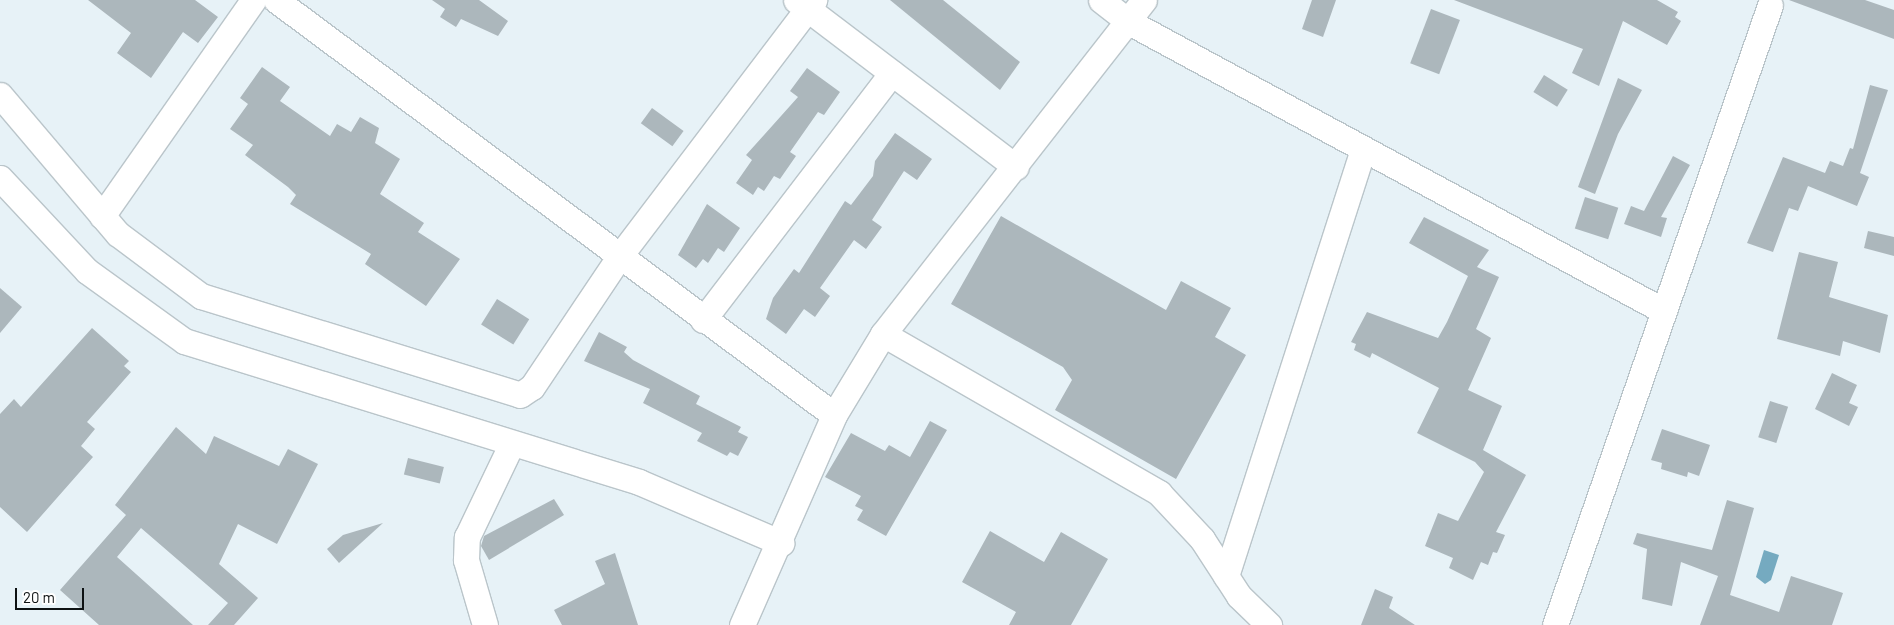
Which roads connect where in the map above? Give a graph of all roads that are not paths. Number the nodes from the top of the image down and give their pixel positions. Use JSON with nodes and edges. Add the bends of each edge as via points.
{"nodes":[{"id":1,"x":253,"y":0,"type":"edge"},
{"id":2,"x":276,"y":0,"type":"edge"},
{"id":3,"x":1101,"y":0,"type":"edge"},
{"id":4,"x":1144,"y":0,"type":"edge"},
{"id":5,"x":1768,"y":2,"type":"edge"},
{"id":6,"x":806,"y":3,"type":"edge"},
{"id":7,"x":1129,"y":22,"type":"junction"},
{"id":8,"x":892,"y":73,"type":"junction"},
{"id":9,"x":0,"y":95,"type":"edge"},
{"id":10,"x":1362,"y":149,"type":"junction"},
{"id":11,"x":1016,"y":167,"type":"junction"},
{"id":12,"x":0,"y":178,"type":"edge"},
{"id":13,"x":102,"y":216,"type":"junction"},
{"id":14,"x":620,"y":257,"type":"junction"},
{"id":15,"x":1664,"y":310,"type":"junction"},
{"id":16,"x":703,"y":320,"type":"junction"},
{"id":17,"x":883,"y":334,"type":"junction"},
{"id":18,"x":834,"y":415,"type":"junction"},
{"id":19,"x":512,"y":443,"type":"junction"},
{"id":20,"x":781,"y":543,"type":"junction"},
{"id":21,"x":1226,"y":576,"type":"junction"},
{"id":22,"x":485,"y":625,"type":"edge"},
{"id":23,"x":742,"y":625,"type":"edge"},
{"id":24,"x":1269,"y":625,"type":"edge"},
{"id":25,"x":1555,"y":625,"type":"edge"}],
"edges":[{"from":1,"to":13,"type":"street"},
{"from":2,"to":14,"type":"street"},
{"from":3,"to":7,"type":"street"},
{"from":4,"to":7,"type":"street"},
{"from":5,"to":15,"type":"street"},
{"from":6,"to":8,"type":"street"},
{"from":6,"to":14,"type":"street"},
{"from":7,"to":10,"type":"street"},
{"from":7,"to":11,"type":"street"},
{"from":8,"to":11,"type":"street"},
{"from":8,"to":16,"type":"street"},
{"from":9,"to":13,"type":"street"},
{"from":10,"to":15,"type":"street"},
{"from":10,"to":21,"type":"street"},
{"from":11,"to":17,"type":"street"},
{"from":12,"to":19,"type":"street","via":[[87,271],[184,341]]},
{"from":13,"to":14,"type":"street","via":[[118,234],[201,296],[510,395],[532,387]]},
{"from":14,"to":16,"type":"street"},
{"from":15,"to":25,"type":"street"},
{"from":16,"to":18,"type":"street"},
{"from":17,"to":18,"type":"street"},
{"from":17,"to":21,"type":"street","via":[[1159,493],[1182,515]]},
{"from":18,"to":20,"type":"street"},
{"from":19,"to":20,"type":"street","via":[[639,482]]},
{"from":19,"to":22,"type":"street","via":[[467,537],[466,560]]},
{"from":20,"to":23,"type":"street"},
{"from":21,"to":24,"type":"street","via":[[1239,596]]}]}
